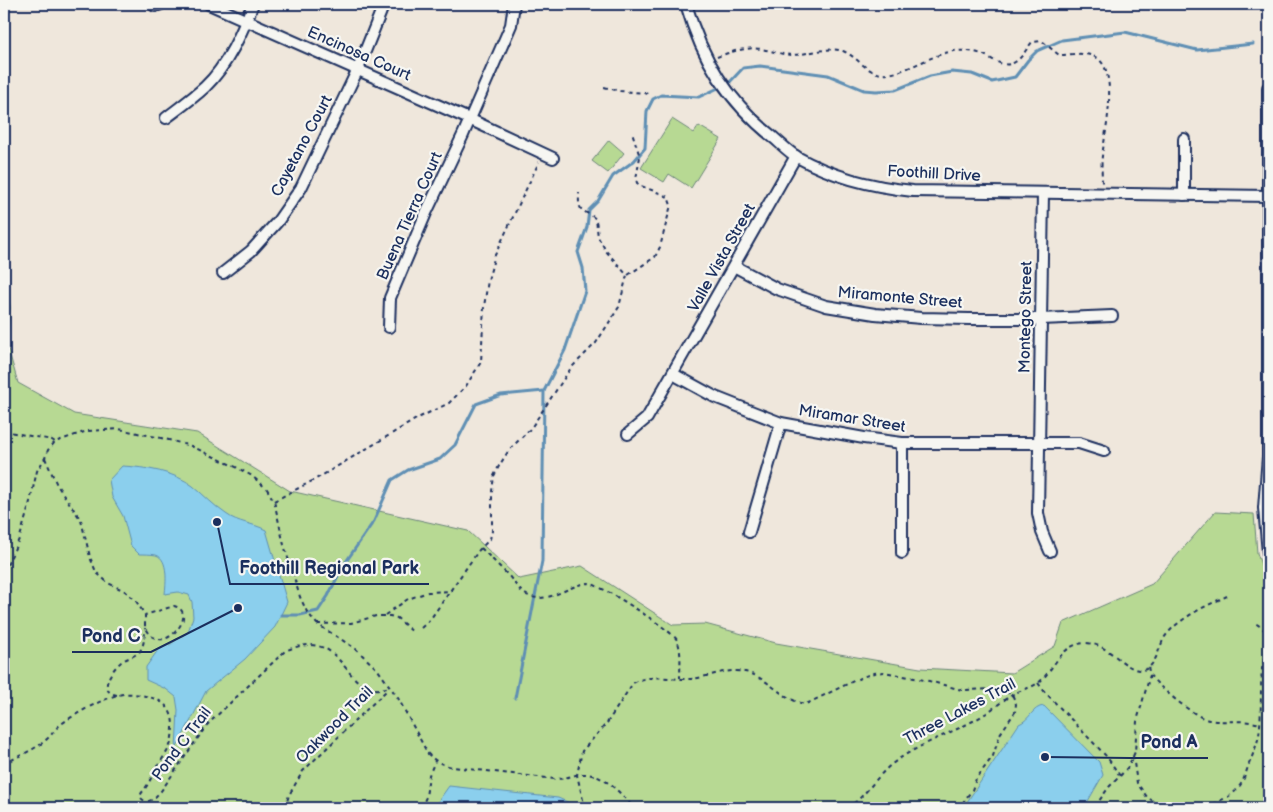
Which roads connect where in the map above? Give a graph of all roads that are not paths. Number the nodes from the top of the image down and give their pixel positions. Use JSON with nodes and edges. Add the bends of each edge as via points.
{"nodes":[{"id":1,"x":209,"y":4,"type":"edge"},
{"id":2,"x":253,"y":4,"type":"edge"},
{"id":3,"x":384,"y":4,"type":"edge"},
{"id":4,"x":514,"y":4,"type":"edge"},
{"id":5,"x":686,"y":4,"type":"edge"},
{"id":6,"x":246,"y":19,"type":"junction"},
{"id":7,"x":358,"y":70,"type":"junction"},
{"id":8,"x":1269,"y":88,"type":"edge"},
{"id":9,"x":166,"y":118,"type":"dead end"},
{"id":10,"x":470,"y":119,"type":"junction"},
{"id":11,"x":1184,"y":139,"type":"dead end"},
{"id":12,"x":548,"y":156,"type":"road end"},
{"id":13,"x":796,"y":156,"type":"junction"},
{"id":14,"x":1043,"y":193,"type":"junction"},
{"id":15,"x":1184,"y":195,"type":"junction"},
{"id":16,"x":1269,"y":196,"type":"edge"},
{"id":17,"x":734,"y":266,"type":"junction"},
{"id":18,"x":223,"y":273,"type":"dead end"},
{"id":19,"x":1112,"y":316,"type":"dead end"},
{"id":20,"x":1041,"y":319,"type":"junction"},
{"id":21,"x":390,"y":327,"type":"dead end"},
{"id":22,"x":673,"y":374,"type":"junction"},
{"id":23,"x":781,"y":423,"type":"junction"},
{"id":24,"x":628,"y":434,"type":"dead end"},
{"id":25,"x":902,"y":443,"type":"junction"},
{"id":26,"x":1038,"y":443,"type":"junction"},
{"id":27,"x":1104,"y":451,"type":"dead end"},
{"id":28,"x":1269,"y":456,"type":"edge"},
{"id":29,"x":749,"y":532,"type":"dead end"},
{"id":30,"x":1050,"y":551,"type":"dead end"},
{"id":31,"x":902,"y":553,"type":"dead end"},
{"id":32,"x":1269,"y":553,"type":"edge"}],
"edges":[{"from":1,"to":6,"type":"street","name":"Encinosa Court"},
{"from":2,"to":6,"type":"street"},
{"from":3,"to":7,"type":"street","name":"Cayetano Court"},
{"from":4,"to":10,"type":"street","name":"Buena Tierra Court","via":[[511,25]]},
{"from":5,"to":13,"type":"street","name":"Foothill Drive","via":[[708,61],[738,104],[761,128]]},
{"from":6,"to":7,"type":"street","name":"Encinosa Court"},
{"from":6,"to":9,"type":"street","via":[[222,67],[206,86]]},
{"from":7,"to":10,"type":"street","name":"Encinosa Court"},
{"from":7,"to":18,"type":"street","name":"Cayetano Court","via":[[300,188],[278,221]]},
{"from":8,"to":16,"type":"street"},
{"from":10,"to":12,"type":"street","name":"Encinosa Court"},
{"from":10,"to":21,"type":"street","name":"Buena Tierra Court","via":[[390,298]]},
{"from":11,"to":15,"type":"street"},
{"from":13,"to":14,"type":"street","name":"Foothill Drive","via":[[861,183],[890,188]]},
{"from":13,"to":17,"type":"street","name":"Valle Vista Street"},
{"from":14,"to":15,"type":"street","name":"Foothill Drive"},
{"from":14,"to":20,"type":"street","name":"Montego Street"},
{"from":15,"to":16,"type":"street","name":"Foothill Drive"},
{"from":16,"to":28,"type":"street"},
{"from":17,"to":20,"type":"street","name":"Miramonte Street","via":[[777,289],[826,306],[921,318]]},
{"from":17,"to":22,"type":"street","name":"Valle Vista Street"},
{"from":19,"to":20,"type":"street","name":"Miramonte Street"},
{"from":20,"to":26,"type":"street","name":"Montego Street"},
{"from":22,"to":23,"type":"street","name":"Miramar Street","via":[[715,397]]},
{"from":22,"to":24,"type":"street","name":"Valle Vista Street","via":[[647,418]]},
{"from":23,"to":25,"type":"street","name":"Miramar Street"},
{"from":23,"to":29,"type":"street"},
{"from":25,"to":26,"type":"street","name":"Miramar Street"},
{"from":25,"to":31,"type":"street"},
{"from":26,"to":27,"type":"street","name":"Miramar Street","via":[[1079,442]]},
{"from":26,"to":30,"type":"street","name":"Montego Street","via":[[1038,513]]},
{"from":28,"to":32,"type":"street","via":[[1265,508]]}]}
